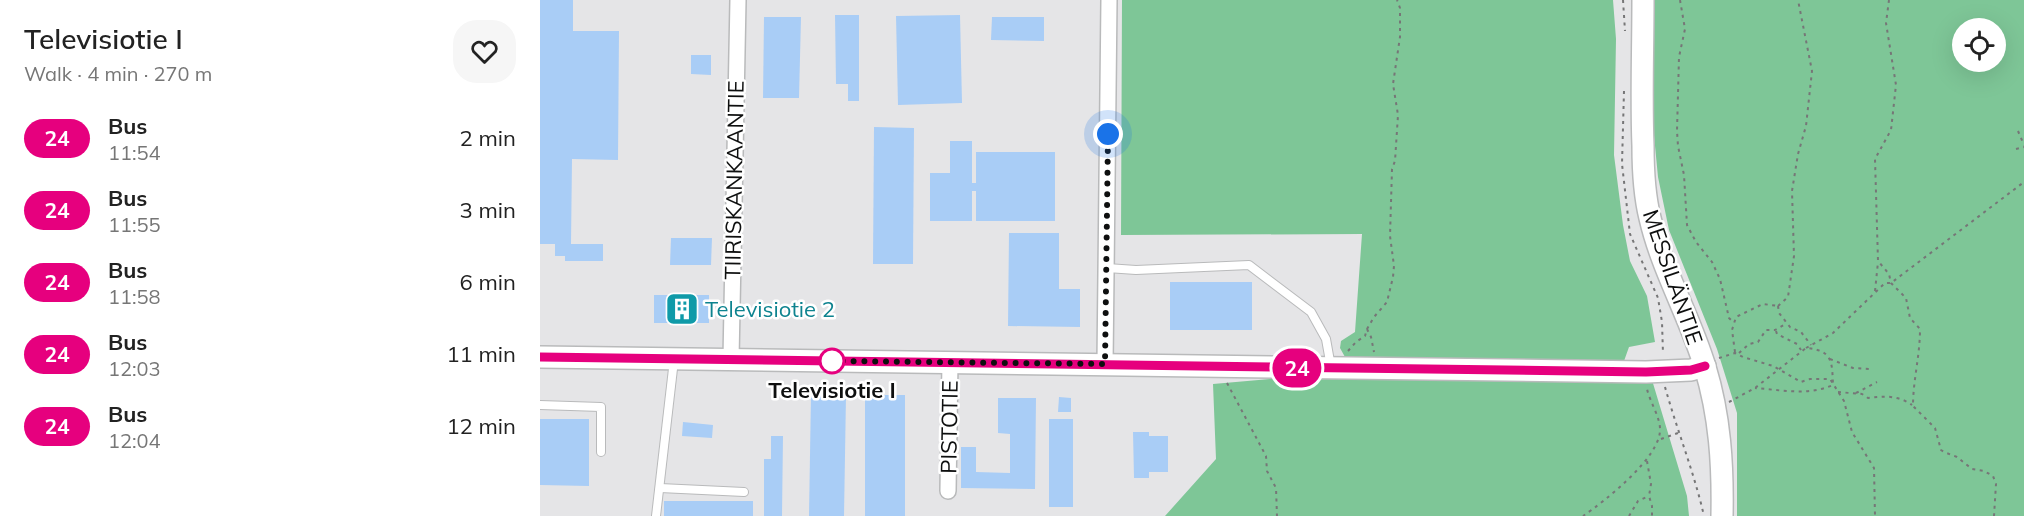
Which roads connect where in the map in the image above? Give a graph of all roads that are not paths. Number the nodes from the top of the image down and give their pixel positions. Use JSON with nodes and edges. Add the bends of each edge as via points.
{"nodes":[{"id":1,"x":738,"y":0,"type":"edge"},
{"id":2,"x":1109,"y":0,"type":"edge"},
{"id":3,"x":1643,"y":0,"type":"edge"},
{"id":4,"x":1107,"y":268,"type":"junction"},
{"id":5,"x":540,"y":357,"type":"edge"},
{"id":6,"x":674,"y":358,"type":"junction"},
{"id":7,"x":731,"y":359,"type":"junction"},
{"id":8,"x":950,"y":362,"type":"junction"},
{"id":9,"x":1105,"y":364,"type":"junction"},
{"id":10,"x":1704,"y":364,"type":"junction"},
{"id":11,"x":1337,"y":368,"type":"junction"},
{"id":12,"x":540,"y":405,"type":"edge"},
{"id":13,"x":601,"y":452,"type":"dead end"},
{"id":14,"x":660,"y":488,"type":"junction"},
{"id":15,"x":948,"y":491,"type":"dead end"},
{"id":16,"x":744,"y":492,"type":"dead end"},
{"id":17,"x":656,"y":516,"type":"edge"},
{"id":18,"x":1722,"y":516,"type":"edge"}],
"edges":[{"from":1,"to":7,"type":"street","name":"TIIRISKANKAANTIE"},
{"from":2,"to":4,"type":"street"},
{"from":3,"to":10,"type":"street","name":"MESSILÄNTIE","via":[[1644,189],[1659,249]]},
{"from":4,"to":9,"type":"street"},
{"from":4,"to":11,"type":"lane","via":[[1249,265],[1311,312]]},
{"from":5,"to":6,"type":"street"},
{"from":6,"to":7,"type":"street"},
{"from":6,"to":14,"type":"lane"},
{"from":7,"to":8,"type":"street"},
{"from":8,"to":9,"type":"street"},
{"from":8,"to":15,"type":"street","name":"PISTOTIE"},
{"from":9,"to":11,"type":"street"},
{"from":10,"to":11,"type":"street","via":[[1691,370],[1646,372]]},
{"from":10,"to":18,"type":"street","name":"MESSILÄNTIE","via":[[1716,408],[1722,460]]},
{"from":12,"to":13,"type":"lane","via":[[601,407]]},
{"from":14,"to":16,"type":"lane"},
{"from":14,"to":17,"type":"lane"}]}
